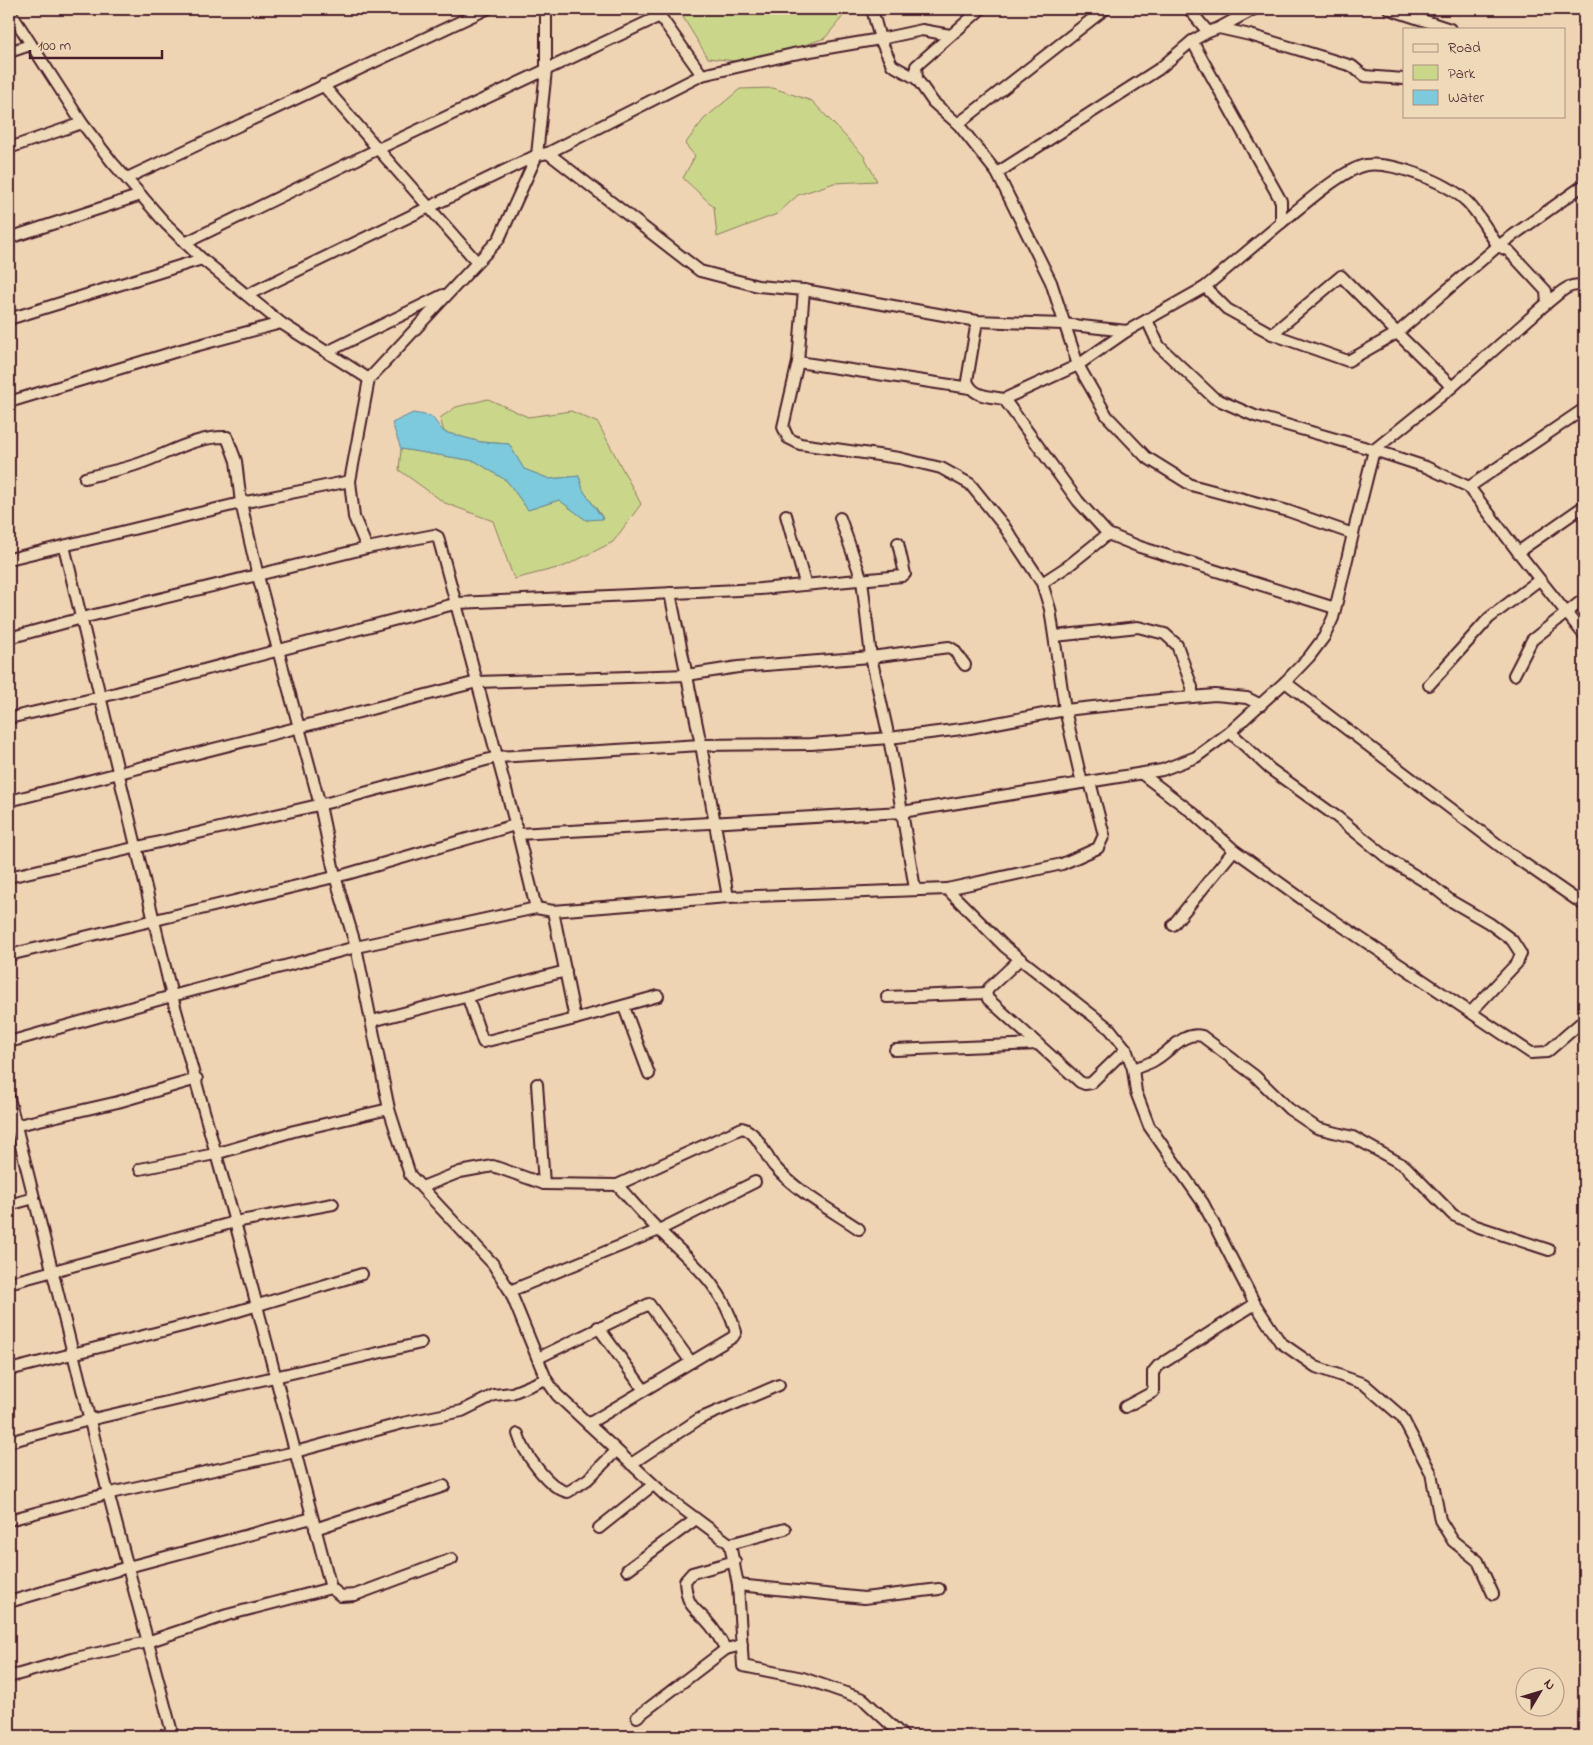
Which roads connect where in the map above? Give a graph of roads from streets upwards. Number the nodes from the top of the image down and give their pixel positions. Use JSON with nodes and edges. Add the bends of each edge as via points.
{"nodes":[{"id":1,"x":487,"y":9,"type":"edge"},
{"id":2,"x":546,"y":9,"type":"edge"},
{"id":3,"x":872,"y":9,"type":"edge"},
{"id":4,"x":981,"y":9,"type":"edge"},
{"id":5,"x":1105,"y":9,"type":"edge"},
{"id":6,"x":1189,"y":9,"type":"edge"},
{"id":7,"x":1254,"y":9,"type":"edge"},
{"id":8,"x":1389,"y":9,"type":"edge"},
{"id":9,"x":9,"y":10,"type":"edge"},
{"id":10,"x":1219,"y":28,"type":"junction"},
{"id":11,"x":1447,"y":28,"type":"edge"},
{"id":12,"x":1208,"y":32,"type":"junction"},
{"id":13,"x":950,"y":35,"type":"junction"},
{"id":14,"x":880,"y":39,"type":"junction"},
{"id":15,"x":1192,"y":40,"type":"junction"},
{"id":16,"x":30,"y":45,"type":"junction"},
{"id":17,"x":9,"y":52,"type":"edge"},
{"id":18,"x":546,"y":70,"type":"junction"},
{"id":19,"x":702,"y":75,"type":"junction"},
{"id":20,"x":1403,"y":79,"type":"edge"},
{"id":21,"x":917,"y":80,"type":"junction"},
{"id":22,"x":323,"y":85,"type":"junction"},
{"id":23,"x":82,"y":123,"type":"junction"},
{"id":24,"x":958,"y":124,"type":"junction"},
{"id":25,"x":9,"y":148,"type":"edge"},
{"id":26,"x":378,"y":149,"type":"junction"},
{"id":27,"x":548,"y":153,"type":"junction"},
{"id":28,"x":537,"y":155,"type":"junction"},
{"id":29,"x":997,"y":174,"type":"junction"},
{"id":30,"x":127,"y":178,"type":"junction"},
{"id":31,"x":1584,"y":184,"type":"edge"},
{"id":32,"x":141,"y":196,"type":"junction"},
{"id":33,"x":430,"y":207,"type":"junction"},
{"id":34,"x":1281,"y":223,"type":"junction"},
{"id":35,"x":9,"y":238,"type":"edge"},
{"id":36,"x":185,"y":243,"type":"junction"},
{"id":37,"x":1498,"y":246,"type":"junction"},
{"id":38,"x":202,"y":259,"type":"junction"},
{"id":39,"x":477,"y":262,"type":"junction"},
{"id":40,"x":1205,"y":287,"type":"junction"},
{"id":41,"x":1584,"y":287,"type":"edge"},
{"id":42,"x":804,"y":290,"type":"junction"},
{"id":43,"x":449,"y":292,"type":"junction"},
{"id":44,"x":247,"y":295,"type":"junction"},
{"id":45,"x":1547,"y":303,"type":"junction"},
{"id":46,"x":9,"y":319,"type":"edge"},
{"id":47,"x":1147,"y":320,"type":"junction"},
{"id":48,"x":978,"y":321,"type":"junction"},
{"id":49,"x":281,"y":323,"type":"junction"},
{"id":50,"x":1063,"y":324,"type":"junction"},
{"id":51,"x":1127,"y":331,"type":"junction"},
{"id":52,"x":1396,"y":333,"type":"junction"},
{"id":53,"x":1272,"y":334,"type":"junction"},
{"id":54,"x":327,"y":352,"type":"junction"},
{"id":55,"x":798,"y":362,"type":"junction"},
{"id":56,"x":1078,"y":365,"type":"junction"},
{"id":57,"x":369,"y":378,"type":"junction"},
{"id":58,"x":1452,"y":387,"type":"junction"},
{"id":59,"x":970,"y":388,"type":"junction"},
{"id":60,"x":1004,"y":399,"type":"junction"},
{"id":61,"x":9,"y":402,"type":"edge"},
{"id":62,"x":1584,"y":409,"type":"edge"},
{"id":63,"x":1374,"y":450,"type":"junction"},
{"id":64,"x":85,"y":478,"type":"dead end"},
{"id":65,"x":350,"y":481,"type":"junction"},
{"id":66,"x":1469,"y":487,"type":"junction"},
{"id":67,"x":241,"y":503,"type":"junction"},
{"id":68,"x":1584,"y":506,"type":"edge"},
{"id":69,"x":786,"y":515,"type":"dead end"},
{"id":70,"x":840,"y":518,"type":"dead end"},
{"id":71,"x":1108,"y":534,"type":"junction"},
{"id":72,"x":1353,"y":534,"type":"junction"},
{"id":73,"x":898,"y":544,"type":"dead end"},
{"id":74,"x":64,"y":546,"type":"junction"},
{"id":75,"x":367,"y":548,"type":"junction"},
{"id":76,"x":1518,"y":552,"type":"junction"},
{"id":77,"x":9,"y":559,"type":"edge"},
{"id":78,"x":258,"y":576,"type":"junction"},
{"id":79,"x":862,"y":580,"type":"junction"},
{"id":80,"x":1539,"y":580,"type":"junction"},
{"id":81,"x":806,"y":583,"type":"junction"},
{"id":82,"x":1042,"y":583,"type":"junction"},
{"id":83,"x":670,"y":592,"type":"junction"},
{"id":84,"x":1584,"y":599,"type":"edge"},
{"id":85,"x":458,"y":603,"type":"junction"},
{"id":86,"x":1335,"y":608,"type":"junction"},
{"id":87,"x":1566,"y":612,"type":"junction"},
{"id":88,"x":82,"y":618,"type":"junction"},
{"id":89,"x":1584,"y":635,"type":"edge"},
{"id":90,"x":1054,"y":636,"type":"junction"},
{"id":91,"x":9,"y":638,"type":"edge"},
{"id":92,"x":278,"y":650,"type":"junction"},
{"id":93,"x":871,"y":657,"type":"junction"},
{"id":94,"x":965,"y":665,"type":"dead end"},
{"id":95,"x":687,"y":675,"type":"junction"},
{"id":96,"x":1514,"y":675,"type":"dead end"},
{"id":97,"x":477,"y":682,"type":"junction"},
{"id":98,"x":1285,"y":682,"type":"junction"},
{"id":99,"x":1429,"y":685,"type":"dead end"},
{"id":100,"x":101,"y":697,"type":"junction"},
{"id":101,"x":1192,"y":697,"type":"junction"},
{"id":102,"x":1261,"y":705,"type":"junction"},
{"id":103,"x":1065,"y":710,"type":"junction"},
{"id":104,"x":9,"y":718,"type":"edge"},
{"id":105,"x":298,"y":727,"type":"junction"},
{"id":106,"x":1230,"y":732,"type":"junction"},
{"id":107,"x":889,"y":738,"type":"junction"},
{"id":108,"x":701,"y":745,"type":"junction"},
{"id":109,"x":497,"y":757,"type":"junction"},
{"id":110,"x":119,"y":774,"type":"junction"},
{"id":111,"x":1142,"y":774,"type":"junction"},
{"id":112,"x":1086,"y":782,"type":"junction"},
{"id":113,"x":9,"y":802,"type":"edge"},
{"id":114,"x":320,"y":805,"type":"junction"},
{"id":115,"x":902,"y":812,"type":"junction"},
{"id":116,"x":716,"y":824,"type":"junction"},
{"id":117,"x":516,"y":829,"type":"junction"},
{"id":118,"x":136,"y":846,"type":"junction"},
{"id":119,"x":1234,"y":850,"type":"junction"},
{"id":120,"x":335,"y":876,"type":"junction"},
{"id":121,"x":9,"y":877,"type":"edge"},
{"id":122,"x":915,"y":889,"type":"junction"},
{"id":123,"x":947,"y":889,"type":"junction"},
{"id":124,"x":728,"y":897,"type":"junction"},
{"id":125,"x":1584,"y":905,"type":"edge"},
{"id":126,"x":536,"y":908,"type":"junction"},
{"id":127,"x":553,"y":911,"type":"junction"},
{"id":128,"x":155,"y":918,"type":"junction"},
{"id":129,"x":1173,"y":925,"type":"dead end"},
{"id":130,"x":356,"y":948,"type":"junction"},
{"id":131,"x":9,"y":955,"type":"edge"},
{"id":132,"x":1020,"y":959,"type":"junction"},
{"id":133,"x":566,"y":971,"type":"junction"},
{"id":134,"x":986,"y":993,"type":"junction"},
{"id":135,"x":172,"y":996,"type":"junction"},
{"id":136,"x":658,"y":996,"type":"dead end"},
{"id":137,"x":887,"y":997,"type":"dead end"},
{"id":138,"x":468,"y":998,"type":"junction"},
{"id":139,"x":624,"y":1007,"type":"junction"},
{"id":140,"x":1471,"y":1012,"type":"junction"},
{"id":141,"x":575,"y":1019,"type":"junction"},
{"id":142,"x":1584,"y":1020,"type":"edge"},
{"id":143,"x":372,"y":1021,"type":"junction"},
{"id":144,"x":9,"y":1042,"type":"edge"},
{"id":145,"x":1038,"y":1044,"type":"junction"},
{"id":146,"x":1126,"y":1049,"type":"junction"},
{"id":147,"x":895,"y":1050,"type":"dead end"},
{"id":148,"x":1133,"y":1069,"type":"junction"},
{"id":149,"x":648,"y":1074,"type":"dead end"},
{"id":150,"x":196,"y":1080,"type":"junction"},
{"id":151,"x":537,"y":1084,"type":"dead end"},
{"id":152,"x":9,"y":1098,"type":"edge"},
{"id":153,"x":389,"y":1109,"type":"junction"},
{"id":154,"x":12,"y":1126,"type":"edge"},
{"id":155,"x":215,"y":1154,"type":"junction"},
{"id":156,"x":140,"y":1169,"type":"dead end"},
{"id":157,"x":755,"y":1182,"type":"dead end"},
{"id":158,"x":544,"y":1184,"type":"junction"},
{"id":159,"x":617,"y":1185,"type":"junction"},
{"id":160,"x":422,"y":1187,"type":"junction"},
{"id":161,"x":34,"y":1198,"type":"junction"},
{"id":162,"x":333,"y":1204,"type":"dead end"},
{"id":163,"x":9,"y":1205,"type":"edge"},
{"id":164,"x":235,"y":1222,"type":"junction"},
{"id":165,"x":859,"y":1229,"type":"dead end"},
{"id":166,"x":659,"y":1230,"type":"junction"},
{"id":167,"x":1549,"y":1250,"type":"dead end"},
{"id":168,"x":52,"y":1272,"type":"junction"},
{"id":169,"x":362,"y":1274,"type":"dead end"},
{"id":170,"x":9,"y":1283,"type":"edge"},
{"id":171,"x":510,"y":1291,"type":"junction"},
{"id":172,"x":1255,"y":1304,"type":"junction"},
{"id":173,"x":257,"y":1306,"type":"junction"},
{"id":174,"x":598,"y":1327,"type":"junction"},
{"id":175,"x":421,"y":1343,"type":"dead end"},
{"id":176,"x":73,"y":1354,"type":"junction"},
{"id":177,"x":538,"y":1358,"type":"junction"},
{"id":178,"x":691,"y":1362,"type":"junction"},
{"id":179,"x":9,"y":1370,"type":"edge"},
{"id":180,"x":276,"y":1377,"type":"junction"},
{"id":181,"x":546,"y":1379,"type":"junction"},
{"id":182,"x":779,"y":1385,"type":"dead end"},
{"id":183,"x":644,"y":1390,"type":"junction"},
{"id":184,"x":1126,"y":1407,"type":"dead end"},
{"id":185,"x":89,"y":1420,"type":"junction"},
{"id":186,"x":588,"y":1424,"type":"junction"},
{"id":187,"x":518,"y":1434,"type":"dead end"},
{"id":188,"x":9,"y":1442,"type":"edge"},
{"id":189,"x":616,"y":1451,"type":"junction"},
{"id":190,"x":295,"y":1452,"type":"junction"},
{"id":191,"x":631,"y":1464,"type":"junction"},
{"id":192,"x":653,"y":1485,"type":"junction"},
{"id":193,"x":444,"y":1486,"type":"dead end"},
{"id":194,"x":109,"y":1493,"type":"junction"},
{"id":195,"x":312,"y":1518,"type":"junction"},
{"id":196,"x":696,"y":1519,"type":"junction"},
{"id":197,"x":9,"y":1520,"type":"edge"},
{"id":198,"x":599,"y":1528,"type":"dead end"},
{"id":199,"x":315,"y":1529,"type":"junction"},
{"id":200,"x":785,"y":1529,"type":"dead end"},
{"id":201,"x":730,"y":1544,"type":"junction"},
{"id":202,"x":452,"y":1558,"type":"dead end"},
{"id":203,"x":735,"y":1561,"type":"junction"},
{"id":204,"x":128,"y":1567,"type":"junction"},
{"id":205,"x":627,"y":1570,"type":"dead end"},
{"id":206,"x":738,"y":1585,"type":"junction"},
{"id":207,"x":331,"y":1588,"type":"junction"},
{"id":208,"x":939,"y":1589,"type":"dead end"},
{"id":209,"x":1493,"y":1594,"type":"dead end"},
{"id":210,"x":9,"y":1602,"type":"edge"},
{"id":211,"x":148,"y":1642,"type":"junction"},
{"id":212,"x":742,"y":1645,"type":"junction"},
{"id":213,"x":726,"y":1649,"type":"junction"},
{"id":214,"x":9,"y":1677,"type":"edge"},
{"id":215,"x":637,"y":1717,"type":"dead end"},
{"id":216,"x":173,"y":1736,"type":"edge"},
{"id":217,"x":903,"y":1736,"type":"edge"}],
"edges":[{"from":1,"to":22,"type":"street"},
{"from":2,"to":18,"type":"street"},
{"from":3,"to":14,"type":"street"},
{"from":4,"to":13,"type":"street"},
{"from":5,"to":24,"type":"street"},
{"from":6,"to":12,"type":"street"},
{"from":7,"to":10,"type":"street"},
{"from":8,"to":11,"type":"street"},
{"from":9,"to":16,"type":"street"},
{"from":10,"to":12,"type":"street"},
{"from":10,"to":20,"type":"street","via":[[1352,66],[1364,76]]},
{"from":12,"to":15,"type":"street"},
{"from":13,"to":14,"type":"street","via":[[922,30]]},
{"from":13,"to":21,"type":"street","via":[[916,66]]},
{"from":14,"to":19,"type":"street","via":[[793,54]]},
{"from":14,"to":21,"type":"street","via":[[892,65]]},
{"from":15,"to":29,"type":"street","via":[[1159,69]]},
{"from":15,"to":34,"type":"street","via":[[1281,201]]},
{"from":16,"to":17,"type":"street"},
{"from":16,"to":23,"type":"street"},
{"from":18,"to":19,"type":"street","via":[[660,16]]},
{"from":18,"to":26,"type":"street"},
{"from":18,"to":28,"type":"street"},
{"from":19,"to":27,"type":"street"},
{"from":21,"to":24,"type":"street","via":[[933,102]]},
{"from":22,"to":26,"type":"street"},
{"from":22,"to":30,"type":"street"},
{"from":23,"to":25,"type":"street"},
{"from":23,"to":30,"type":"street"},
{"from":24,"to":29,"type":"street"},
{"from":26,"to":33,"type":"street"},
{"from":26,"to":36,"type":"street"},
{"from":27,"to":28,"type":"street"},
{"from":27,"to":42,"type":"street","via":[[700,271],[758,286]]},
{"from":28,"to":33,"type":"street"},
{"from":28,"to":39,"type":"street","via":[[499,238]]},
{"from":29,"to":50,"type":"street","via":[[1051,282]]},
{"from":30,"to":32,"type":"street"},
{"from":31,"to":37,"type":"street"},
{"from":32,"to":35,"type":"street"},
{"from":32,"to":36,"type":"street"},
{"from":33,"to":39,"type":"street"},
{"from":33,"to":44,"type":"street"},
{"from":34,"to":37,"type":"street","via":[[1335,180],[1365,165],[1397,168],[1466,200]]},
{"from":34,"to":40,"type":"street"},
{"from":36,"to":38,"type":"street"},
{"from":37,"to":45,"type":"street","via":[[1509,251],[1546,291]]},
{"from":37,"to":52,"type":"street"},
{"from":38,"to":44,"type":"street"},
{"from":38,"to":46,"type":"street"},
{"from":39,"to":43,"type":"street"},
{"from":40,"to":47,"type":"street"},
{"from":40,"to":53,"type":"street","via":[[1227,309]]},
{"from":41,"to":45,"type":"street","via":[[1568,286]]},
{"from":42,"to":48,"type":"street"},
{"from":42,"to":55,"type":"street"},
{"from":43,"to":54,"type":"street"},
{"from":43,"to":57,"type":"street"},
{"from":44,"to":49,"type":"street"},
{"from":45,"to":58,"type":"street"},
{"from":47,"to":51,"type":"street"},
{"from":47,"to":63,"type":"street","via":[[1159,346],[1214,398],[1255,416]]},
{"from":48,"to":50,"type":"street"},
{"from":48,"to":59,"type":"street","via":[[967,381]]},
{"from":49,"to":54,"type":"street"},
{"from":49,"to":61,"type":"street"},
{"from":50,"to":51,"type":"street"},
{"from":50,"to":56,"type":"street"},
{"from":51,"to":56,"type":"street"},
{"from":52,"to":53,"type":"street","via":[[1348,361]]},
{"from":52,"to":53,"type":"street","via":[[1341,276]]},
{"from":52,"to":58,"type":"street"},
{"from":54,"to":57,"type":"street"},
{"from":55,"to":59,"type":"street"},
{"from":55,"to":82,"type":"street","via":[[783,427],[788,438],[800,444],[899,458],[942,468],[970,484],[1004,526]]},
{"from":56,"to":60,"type":"street"},
{"from":56,"to":72,"type":"street","via":[[1107,416],[1146,457],[1191,485],[1288,511]]},
{"from":57,"to":65,"type":"street"},
{"from":58,"to":63,"type":"street"},
{"from":59,"to":60,"type":"street","via":[[977,394]]},
{"from":60,"to":71,"type":"street","via":[[1078,501]]},
{"from":62,"to":66,"type":"street"},
{"from":63,"to":66,"type":"street","via":[[1426,467]]},
{"from":63,"to":72,"type":"street"},
{"from":64,"to":67,"type":"street","via":[[138,464],[191,442],[226,437],[236,461]]},
{"from":65,"to":67,"type":"street"},
{"from":65,"to":75,"type":"street","via":[[354,517]]},
{"from":66,"to":76,"type":"street"},
{"from":67,"to":74,"type":"street"},
{"from":67,"to":78,"type":"street"},
{"from":68,"to":76,"type":"street"},
{"from":69,"to":81,"type":"street"},
{"from":70,"to":79,"type":"street"},
{"from":71,"to":82,"type":"street"},
{"from":71,"to":86,"type":"street"},
{"from":72,"to":86,"type":"street"},
{"from":73,"to":79,"type":"street","via":[[905,574]]},
{"from":74,"to":77,"type":"street"},
{"from":74,"to":88,"type":"street"},
{"from":75,"to":78,"type":"street"},
{"from":75,"to":85,"type":"street","via":[[434,535],[438,537]]},
{"from":76,"to":80,"type":"street"},
{"from":78,"to":88,"type":"street"},
{"from":78,"to":92,"type":"street"},
{"from":79,"to":81,"type":"street"},
{"from":79,"to":93,"type":"street"},
{"from":80,"to":87,"type":"street"},
{"from":80,"to":99,"type":"street","via":[[1489,618]]},
{"from":81,"to":83,"type":"street"},
{"from":82,"to":90,"type":"street"},
{"from":83,"to":85,"type":"street"},
{"from":83,"to":95,"type":"street"},
{"from":84,"to":87,"type":"street"},
{"from":85,"to":92,"type":"street"},
{"from":85,"to":97,"type":"street"},
{"from":86,"to":98,"type":"street","via":[[1324,637]]},
{"from":87,"to":89,"type":"street"},
{"from":87,"to":96,"type":"street","via":[[1532,640]]},
{"from":88,"to":91,"type":"street"},
{"from":88,"to":100,"type":"street"},
{"from":90,"to":101,"type":"street","via":[[1138,627],[1165,634],[1176,645],[1192,687]]},
{"from":90,"to":103,"type":"street"},
{"from":92,"to":100,"type":"street"},
{"from":92,"to":105,"type":"street"},
{"from":93,"to":94,"type":"street","via":[[949,647]]},
{"from":93,"to":95,"type":"street","via":[[738,667]]},
{"from":93,"to":107,"type":"street"},
{"from":95,"to":97,"type":"street"},
{"from":95,"to":108,"type":"street"},
{"from":97,"to":105,"type":"street"},
{"from":97,"to":109,"type":"street"},
{"from":98,"to":102,"type":"street"},
{"from":98,"to":125,"type":"street","via":[[1509,853]]},
{"from":100,"to":104,"type":"street"},
{"from":100,"to":110,"type":"street"},
{"from":101,"to":102,"type":"street","via":[[1246,698]]},
{"from":101,"to":103,"type":"street"},
{"from":102,"to":106,"type":"street"},
{"from":103,"to":107,"type":"street","via":[[970,728]]},
{"from":103,"to":112,"type":"street"},
{"from":105,"to":110,"type":"street"},
{"from":105,"to":114,"type":"street"},
{"from":106,"to":111,"type":"street","via":[[1196,757]]},
{"from":106,"to":140,"type":"street","via":[[1270,769],[1338,817],[1390,860],[1451,902],[1489,923],[1519,947],[1521,954],[1517,963]]},
{"from":107,"to":108,"type":"street","via":[[812,744]]},
{"from":107,"to":115,"type":"street"},
{"from":108,"to":109,"type":"street"},
{"from":108,"to":116,"type":"street"},
{"from":109,"to":114,"type":"street"},
{"from":109,"to":117,"type":"street"},
{"from":110,"to":113,"type":"street"},
{"from":110,"to":118,"type":"street"},
{"from":111,"to":112,"type":"street"},
{"from":111,"to":119,"type":"street"},
{"from":112,"to":115,"type":"street"},
{"from":112,"to":123,"type":"street","via":[[1104,835],[1098,848],[1062,864]]},
{"from":114,"to":118,"type":"street"},
{"from":114,"to":120,"type":"street"},
{"from":115,"to":116,"type":"street"},
{"from":115,"to":122,"type":"street"},
{"from":116,"to":117,"type":"street"},
{"from":116,"to":124,"type":"street"},
{"from":117,"to":120,"type":"street"},
{"from":117,"to":126,"type":"street"},
{"from":118,"to":121,"type":"street"},
{"from":118,"to":128,"type":"street"},
{"from":119,"to":129,"type":"street"},
{"from":119,"to":140,"type":"street","via":[[1304,902]]},
{"from":120,"to":128,"type":"street"},
{"from":120,"to":130,"type":"street"},
{"from":122,"to":123,"type":"street"},
{"from":122,"to":124,"type":"street"},
{"from":123,"to":132,"type":"street"},
{"from":124,"to":127,"type":"street"},
{"from":126,"to":127,"type":"street"},
{"from":126,"to":130,"type":"street"},
{"from":127,"to":133,"type":"street"},
{"from":128,"to":131,"type":"street"},
{"from":128,"to":135,"type":"street"},
{"from":130,"to":135,"type":"street"},
{"from":130,"to":143,"type":"street"},
{"from":132,"to":134,"type":"street"},
{"from":132,"to":146,"type":"street","via":[[1110,1029]]},
{"from":133,"to":138,"type":"street"},
{"from":133,"to":141,"type":"street"},
{"from":134,"to":137,"type":"street"},
{"from":134,"to":145,"type":"street","via":[[988,999]]},
{"from":135,"to":144,"type":"street"},
{"from":135,"to":150,"type":"street"},
{"from":136,"to":139,"type":"street"},
{"from":138,"to":141,"type":"street","via":[[483,1042]]},
{"from":138,"to":143,"type":"street"},
{"from":139,"to":141,"type":"street"},
{"from":139,"to":149,"type":"street"},
{"from":140,"to":142,"type":"street","via":[[1530,1052],[1547,1052]]},
{"from":143,"to":153,"type":"street"},
{"from":145,"to":146,"type":"street","via":[[1085,1084],[1091,1083]]},
{"from":145,"to":147,"type":"street"},
{"from":146,"to":148,"type":"street"},
{"from":148,"to":167,"type":"street","via":[[1156,1060],[1185,1037],[1202,1036],[1254,1076],[1289,1109],[1317,1128],[1353,1137],[1405,1166],[1453,1215]]},
{"from":148,"to":172,"type":"street","via":[[1136,1092],[1149,1126],[1203,1203]]},
{"from":150,"to":154,"type":"street"},
{"from":150,"to":155,"type":"street"},
{"from":151,"to":158,"type":"street"},
{"from":152,"to":154,"type":"street"},
{"from":153,"to":155,"type":"street"},
{"from":153,"to":160,"type":"street","via":[[410,1175]]},
{"from":154,"to":161,"type":"street"},
{"from":155,"to":156,"type":"street"},
{"from":155,"to":164,"type":"street"},
{"from":157,"to":166,"type":"street"},
{"from":158,"to":159,"type":"street"},
{"from":158,"to":160,"type":"street","via":[[493,1166],[460,1172]]},
{"from":159,"to":165,"type":"street","via":[[742,1128],[752,1133],[774,1166],[804,1192]]},
{"from":159,"to":166,"type":"street"},
{"from":160,"to":171,"type":"street","via":[[493,1264]]},
{"from":161,"to":163,"type":"street"},
{"from":161,"to":168,"type":"street"},
{"from":162,"to":164,"type":"street"},
{"from":164,"to":168,"type":"street"},
{"from":164,"to":173,"type":"street"},
{"from":166,"to":171,"type":"street"},
{"from":166,"to":178,"type":"street","via":[[713,1284],[736,1332]]},
{"from":168,"to":170,"type":"street"},
{"from":168,"to":176,"type":"street"},
{"from":169,"to":173,"type":"street"},
{"from":171,"to":177,"type":"street"},
{"from":172,"to":184,"type":"street","via":[[1158,1366],[1153,1372],[1153,1392]]},
{"from":172,"to":209,"type":"street","via":[[1280,1342],[1316,1367],[1364,1384],[1402,1416],[1431,1473],[1440,1520],[1453,1541],[1478,1561]]},
{"from":173,"to":176,"type":"street"},
{"from":173,"to":180,"type":"street"},
{"from":174,"to":177,"type":"street"},
{"from":174,"to":178,"type":"street","via":[[649,1304]]},
{"from":174,"to":183,"type":"street"},
{"from":175,"to":180,"type":"street"},
{"from":176,"to":179,"type":"street"},
{"from":176,"to":185,"type":"street"},
{"from":177,"to":181,"type":"street"},
{"from":178,"to":183,"type":"street"},
{"from":180,"to":185,"type":"street"},
{"from":180,"to":190,"type":"street"},
{"from":181,"to":186,"type":"street"},
{"from":181,"to":190,"type":"street","via":[[512,1393],[494,1395],[462,1411]]},
{"from":182,"to":191,"type":"street","via":[[698,1419]]},
{"from":183,"to":186,"type":"street"},
{"from":185,"to":188,"type":"street"},
{"from":185,"to":194,"type":"street"},
{"from":186,"to":189,"type":"street"},
{"from":187,"to":189,"type":"street","via":[[521,1447],[560,1491],[568,1492],[588,1479]]},
{"from":189,"to":191,"type":"street"},
{"from":190,"to":194,"type":"street"},
{"from":190,"to":195,"type":"street"},
{"from":191,"to":192,"type":"street"},
{"from":192,"to":196,"type":"street"},
{"from":192,"to":198,"type":"street"},
{"from":193,"to":199,"type":"street"},
{"from":194,"to":197,"type":"street"},
{"from":194,"to":204,"type":"street"},
{"from":195,"to":199,"type":"street"},
{"from":195,"to":204,"type":"street"},
{"from":196,"to":201,"type":"street"},
{"from":196,"to":205,"type":"street"},
{"from":199,"to":207,"type":"street"},
{"from":200,"to":201,"type":"street"},
{"from":201,"to":203,"type":"street"},
{"from":202,"to":207,"type":"street","via":[[356,1595],[341,1596]]},
{"from":203,"to":206,"type":"street"},
{"from":203,"to":213,"type":"street","via":[[692,1573],[685,1580],[686,1594],[695,1612],[710,1625]]},
{"from":204,"to":210,"type":"street"},
{"from":204,"to":211,"type":"street"},
{"from":206,"to":208,"type":"street","via":[[864,1598]]},
{"from":206,"to":212,"type":"street"},
{"from":207,"to":211,"type":"street","via":[[227,1615]]},
{"from":211,"to":214,"type":"street"},
{"from":211,"to":216,"type":"street"},
{"from":212,"to":213,"type":"street"},
{"from":212,"to":217,"type":"street","via":[[743,1666],[803,1678],[863,1699]]},
{"from":213,"to":215,"type":"street"}]}
